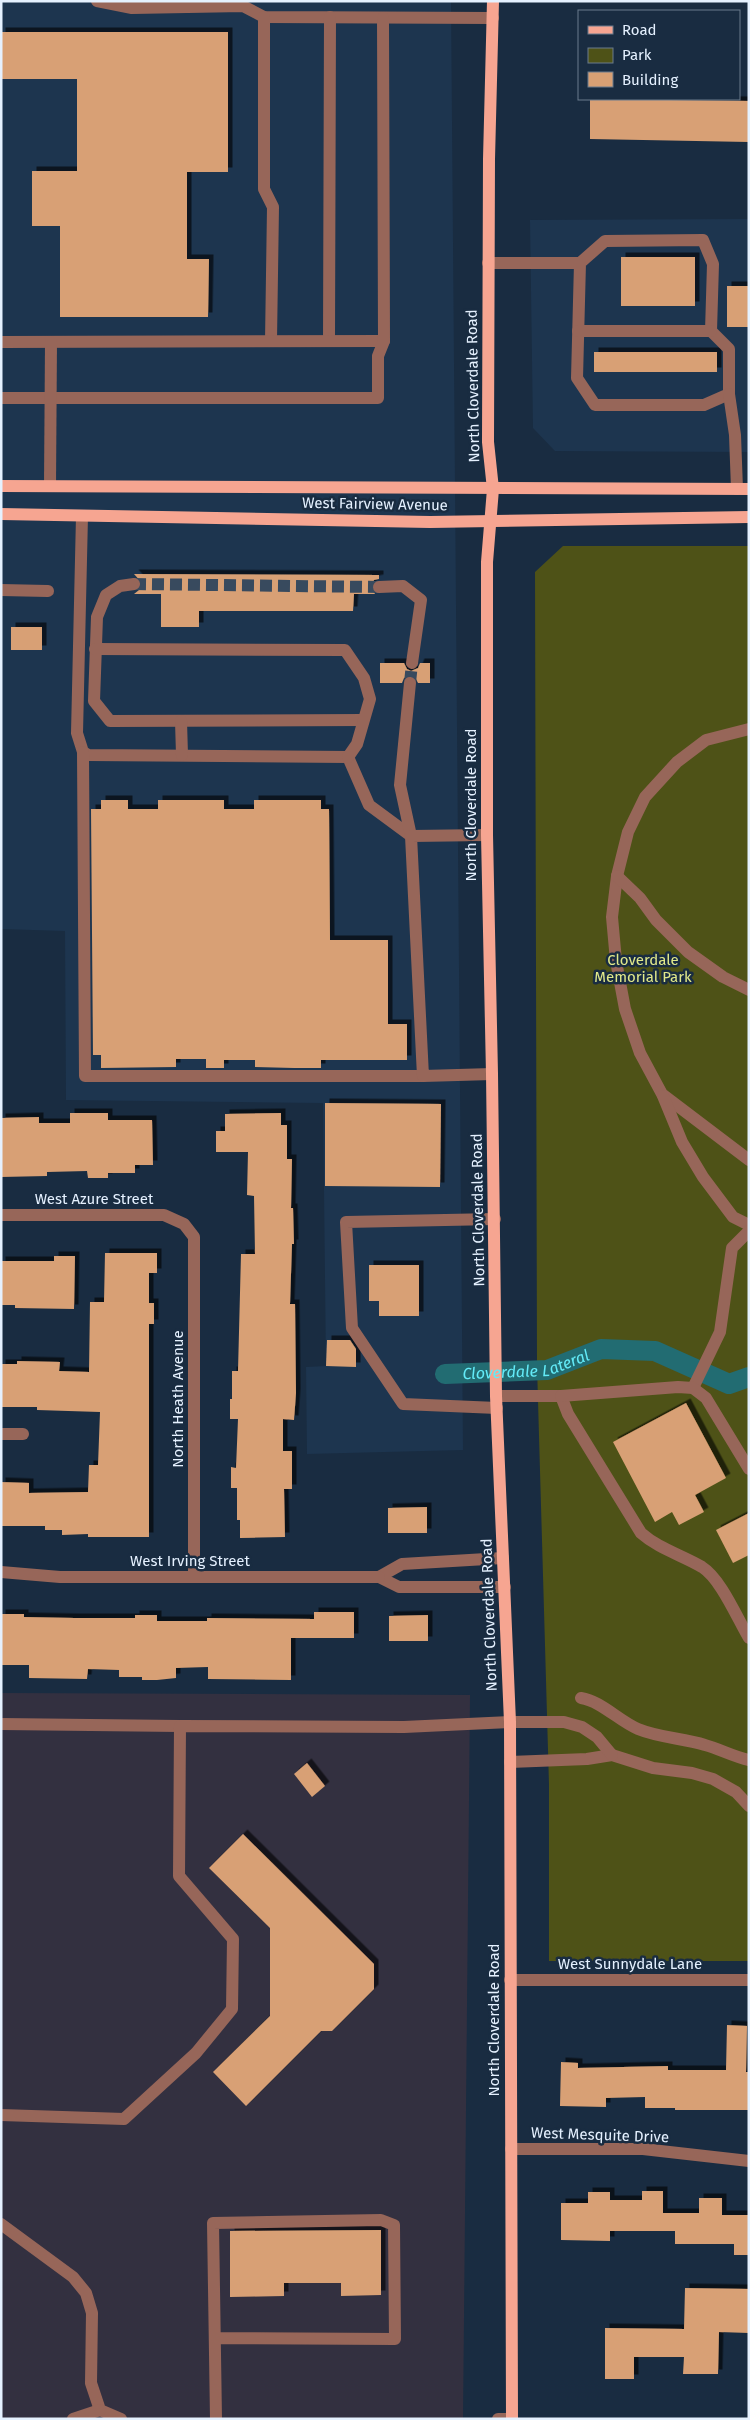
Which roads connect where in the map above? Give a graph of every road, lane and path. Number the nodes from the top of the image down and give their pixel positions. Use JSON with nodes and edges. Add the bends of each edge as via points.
{"nodes":[{"id":1,"x":97,"y":1,"type":"edge"},
{"id":2,"x":493,"y":1,"type":"edge"},
{"id":3,"x":264,"y":17,"type":"junction"},
{"id":4,"x":330,"y":17,"type":"junction"},
{"id":5,"x":383,"y":18,"type":"junction"},
{"id":6,"x":493,"y":18,"type":"junction"},
{"id":7,"x":488,"y":263,"type":"junction"},
{"id":8,"x":580,"y":263,"type":"junction"},
{"id":9,"x":578,"y":330,"type":"junction"},
{"id":10,"x":711,"y":332,"type":"junction"},
{"id":11,"x":271,"y":341,"type":"junction"},
{"id":12,"x":329,"y":341,"type":"junction"},
{"id":13,"x":384,"y":341,"type":"junction"},
{"id":14,"x":1,"y":342,"type":"edge"},
{"id":15,"x":51,"y":342,"type":"junction"},
{"id":16,"x":729,"y":394,"type":"junction"},
{"id":17,"x":1,"y":398,"type":"edge"},
{"id":18,"x":52,"y":399,"type":"junction"},
{"id":19,"x":50,"y":485,"type":"junction"},
{"id":20,"x":1,"y":486,"type":"edge"},
{"id":21,"x":493,"y":488,"type":"junction"},
{"id":22,"x":743,"y":489,"type":"edge"},
{"id":23,"x":1,"y":514,"type":"edge"},
{"id":24,"x":82,"y":516,"type":"junction"},
{"id":25,"x":749,"y":517,"type":"edge"},
{"id":26,"x":489,"y":521,"type":"junction"},
{"id":27,"x":134,"y":584,"type":"tunnel mouth"},
{"id":28,"x":379,"y":587,"type":"tunnel mouth"},
{"id":29,"x":1,"y":590,"type":"edge"},
{"id":30,"x":48,"y":591,"type":"dead end"},
{"id":31,"x":95,"y":649,"type":"junction"},
{"id":32,"x":412,"y":663,"type":"tunnel mouth"},
{"id":33,"x":410,"y":683,"type":"tunnel mouth"},
{"id":34,"x":363,"y":720,"type":"junction"},
{"id":35,"x":181,"y":721,"type":"junction"},
{"id":36,"x":749,"y":729,"type":"edge"},
{"id":37,"x":83,"y":752,"type":"junction"},
{"id":38,"x":182,"y":755,"type":"junction"},
{"id":39,"x":348,"y":757,"type":"junction"},
{"id":40,"x":411,"y":836,"type":"junction"},
{"id":41,"x":486,"y":836,"type":"junction"},
{"id":42,"x":617,"y":876,"type":"junction"},
{"id":43,"x":749,"y":990,"type":"edge"},
{"id":44,"x":492,"y":1074,"type":"junction"},
{"id":45,"x":423,"y":1076,"type":"junction"},
{"id":46,"x":662,"y":1094,"type":"junction"},
{"id":47,"x":749,"y":1160,"type":"edge"},
{"id":48,"x":1,"y":1215,"type":"edge"},
{"id":49,"x":494,"y":1219,"type":"junction"},
{"id":50,"x":184,"y":1224,"type":"joint"},
{"id":51,"x":749,"y":1225,"type":"edge"},
{"id":52,"x":749,"y":1231,"type":"edge"},
{"id":53,"x":693,"y":1388,"type":"junction"},
{"id":54,"x":561,"y":1396,"type":"junction"},
{"id":55,"x":496,"y":1402,"type":"junction"},
{"id":56,"x":1,"y":1434,"type":"edge"},
{"id":57,"x":23,"y":1434,"type":"dead end"},
{"id":58,"x":749,"y":1469,"type":"edge"},
{"id":59,"x":503,"y":1558,"type":"junction"},
{"id":60,"x":1,"y":1572,"type":"edge"},
{"id":61,"x":194,"y":1577,"type":"junction"},
{"id":62,"x":379,"y":1577,"type":"junction"},
{"id":63,"x":505,"y":1587,"type":"junction"},
{"id":64,"x":749,"y":1638,"type":"edge"},
{"id":65,"x":581,"y":1698,"type":"dead end"},
{"id":66,"x":510,"y":1722,"type":"junction"},
{"id":67,"x":1,"y":1724,"type":"edge"},
{"id":68,"x":180,"y":1726,"type":"junction"},
{"id":69,"x":612,"y":1755,"type":"junction"},
{"id":70,"x":749,"y":1760,"type":"edge"},
{"id":71,"x":510,"y":1762,"type":"junction"},
{"id":72,"x":749,"y":1806,"type":"edge"},
{"id":73,"x":510,"y":1980,"type":"junction"},
{"id":74,"x":749,"y":1980,"type":"edge"},
{"id":75,"x":1,"y":2115,"type":"edge"},
{"id":76,"x":511,"y":2149,"type":"junction"},
{"id":77,"x":749,"y":2161,"type":"edge"},
{"id":78,"x":1,"y":2224,"type":"edge"},
{"id":79,"x":215,"y":2338,"type":"junction"},
{"id":80,"x":100,"y":2410,"type":"junction"},
{"id":81,"x":73,"y":2419,"type":"edge"},
{"id":82,"x":121,"y":2419,"type":"edge"},
{"id":83,"x":216,"y":2419,"type":"edge"},
{"id":84,"x":498,"y":2419,"type":"edge"},
{"id":85,"x":512,"y":2419,"type":"edge"}],
"edges":[{"from":1,"to":3,"type":"street","via":[[132,8],[243,6]]},
{"from":2,"to":6,"type":"main road","name":"North Cloverdale Road"},
{"from":3,"to":4,"type":"street"},
{"from":3,"to":11,"type":"street","via":[[264,189],[273,207]]},
{"from":4,"to":5,"type":"street"},
{"from":4,"to":12,"type":"street"},
{"from":5,"to":6,"type":"street"},
{"from":5,"to":13,"type":"street"},
{"from":6,"to":7,"type":"main road","name":"North Cloverdale Road"},
{"from":7,"to":8,"type":"street"},
{"from":7,"to":21,"type":"main road","name":"North Cloverdale Road","via":[[488,442]]},
{"from":8,"to":9,"type":"street"},
{"from":8,"to":10,"type":"street","via":[[605,241],[703,240],[713,264]]},
{"from":9,"to":10,"type":"street"},
{"from":9,"to":16,"type":"street","via":[[577,378],[595,405],[704,405]]},
{"from":10,"to":16,"type":"street","via":[[729,349]]},
{"from":11,"to":12,"type":"street"},
{"from":11,"to":15,"type":"street"},
{"from":12,"to":13,"type":"street"},
{"from":13,"to":18,"type":"street","via":[[378,356],[378,398]]},
{"from":14,"to":15,"type":"street"},
{"from":15,"to":18,"type":"street"},
{"from":16,"to":22,"type":"street"},
{"from":17,"to":18,"type":"street"},
{"from":18,"to":19,"type":"street"},
{"from":19,"to":20,"type":"main road","name":"West Fairview Avenue"},
{"from":19,"to":21,"type":"main road","name":"West Fairview Avenue"},
{"from":21,"to":22,"type":"main road","name":"West Fairview Avenue"},
{"from":21,"to":26,"type":"main road","name":"North Cloverdale Road"},
{"from":23,"to":24,"type":"main road","name":"West Fairview Avenue"},
{"from":24,"to":26,"type":"main road","name":"West Fairview Avenue"},
{"from":24,"to":37,"type":"street","via":[[77,733]]},
{"from":25,"to":26,"type":"main road","name":"West Fairview Avenue"},
{"from":26,"to":41,"type":"main road","name":"North Cloverdale Road"},
{"from":27,"to":31,"type":"street","via":[[120,586],[106,595],[96,617]]},
{"from":28,"to":32,"type":"street","via":[[403,586],[421,600]]},
{"from":29,"to":30,"type":"street"},
{"from":31,"to":34,"type":"street","via":[[345,650],[364,678],[370,699]]},
{"from":31,"to":35,"type":"street","via":[[94,701],[110,721]]},
{"from":33,"to":40,"type":"street","via":[[400,785]]},
{"from":34,"to":35,"type":"street"},
{"from":34,"to":39,"type":"street","via":[[357,744]]},
{"from":35,"to":38,"type":"street"},
{"from":36,"to":42,"type":"street","via":[[706,740],[677,762],[645,797],[628,832]]},
{"from":37,"to":38,"type":"street"},
{"from":37,"to":45,"type":"street","via":[[85,1076]]},
{"from":38,"to":39,"type":"street"},
{"from":39,"to":40,"type":"street","via":[[369,805]]},
{"from":40,"to":41,"type":"street"},
{"from":40,"to":45,"type":"street"},
{"from":41,"to":44,"type":"main road","name":"North Cloverdale Road"},
{"from":42,"to":43,"type":"street","via":[[688,952]]},
{"from":42,"to":46,"type":"street","via":[[612,917],[625,1009],[640,1053]]},
{"from":44,"to":45,"type":"street"},
{"from":44,"to":49,"type":"main road","name":"North Cloverdale Road"},
{"from":46,"to":47,"type":"street"},
{"from":46,"to":51,"type":"street","via":[[682,1142],[703,1176],[733,1217]]},
{"from":48,"to":50,"type":"street","name":"West Azure Street","via":[[164,1215]]},
{"from":49,"to":55,"type":"main road","name":"North Cloverdale Road"},
{"from":49,"to":55,"type":"street","via":[[346,1222],[352,1328],[403,1404]]},
{"from":50,"to":61,"type":"street","name":"North Heath Avenue","via":[[194,1237]]},
{"from":52,"to":53,"type":"street","via":[[732,1248],[720,1332]]},
{"from":53,"to":54,"type":"street"},
{"from":53,"to":58,"type":"street","via":[[706,1398]]},
{"from":54,"to":55,"type":"street"},
{"from":54,"to":64,"type":"street","via":[[568,1414],[642,1533],[703,1568],[714,1578]]},
{"from":55,"to":59,"type":"main road","name":"North Cloverdale Road"},
{"from":56,"to":57,"type":"street"},
{"from":59,"to":62,"type":"street","name":"West Irving Street","via":[[402,1564]]},
{"from":59,"to":63,"type":"main road","name":"North Cloverdale Road"},
{"from":60,"to":61,"type":"street","name":"West Irving Street","via":[[60,1577]]},
{"from":61,"to":62,"type":"street","name":"West Irving Street"},
{"from":62,"to":63,"type":"street","name":"West Irving Street","via":[[399,1587]]},
{"from":63,"to":66,"type":"main road","name":"North Cloverdale Road"},
{"from":65,"to":70,"type":"street","via":[[646,1732],[703,1744]]},
{"from":66,"to":68,"type":"street","via":[[404,1727]]},
{"from":66,"to":69,"type":"street","via":[[564,1722],[582,1727],[597,1737]]},
{"from":66,"to":71,"type":"main road","name":"North Cloverdale Road"},
{"from":67,"to":68,"type":"street"},
{"from":68,"to":75,"type":"street","via":[[179,1876],[233,1939],[232,2009],[196,2053],[124,2118]]},
{"from":69,"to":71,"type":"street"},
{"from":69,"to":72,"type":"street","via":[[653,1768],[713,1779],[736,1792]]},
{"from":71,"to":73,"type":"main road","name":"North Cloverdale Road"},
{"from":73,"to":74,"type":"street","name":"West Sunnydale Lane"},
{"from":73,"to":76,"type":"main road","name":"North Cloverdale Road"},
{"from":76,"to":77,"type":"street","name":"West Mesquite Drive","via":[[643,2149]]},
{"from":76,"to":85,"type":"main road","name":"North Cloverdale Road"},
{"from":78,"to":80,"type":"street","via":[[73,2277],[86,2293],[92,2313],[91,2383]]},
{"from":79,"to":79,"type":"street","via":[[213,2222],[381,2220],[394,2225],[395,2339]]},
{"from":79,"to":83,"type":"street"},
{"from":80,"to":81,"type":"street"},
{"from":80,"to":82,"type":"street"},
{"from":84,"to":85,"type":"street"}]}
